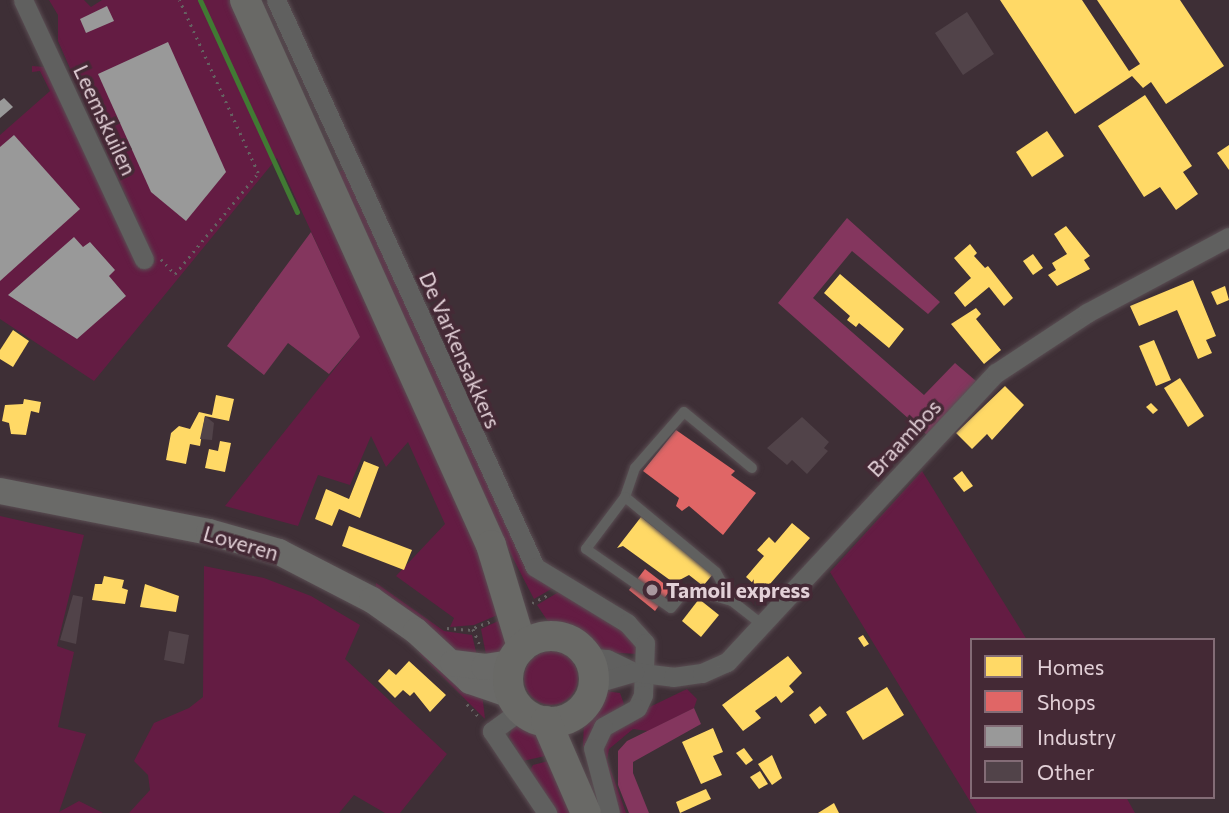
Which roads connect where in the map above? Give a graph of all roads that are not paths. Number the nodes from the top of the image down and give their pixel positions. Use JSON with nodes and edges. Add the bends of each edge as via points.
{"nodes":[{"id":1,"x":23,"y":0,"type":"edge"},
{"id":2,"x":245,"y":0,"type":"edge"},
{"id":3,"x":276,"y":0,"type":"edge"},
{"id":4,"x":1229,"y":237,"type":"edge"},
{"id":5,"x":144,"y":259,"type":"road end"},
{"id":6,"x":751,"y":468,"type":"dead end"},
{"id":7,"x":0,"y":491,"type":"edge"},
{"id":8,"x":625,"y":497,"type":"junction"},
{"id":9,"x":733,"y":601,"type":"junction"},
{"id":10,"x":764,"y":625,"type":"junction"},
{"id":11,"x":527,"y":649,"type":"junction"},
{"id":12,"x":453,"y":663,"type":"junction"},
{"id":13,"x":590,"y":670,"type":"junction"},
{"id":14,"x":640,"y":673,"type":"junction"},
{"id":15,"x":538,"y":710,"type":"junction"},
{"id":16,"x":547,"y":813,"type":"edge"},
{"id":17,"x":588,"y":813,"type":"edge"},
{"id":18,"x":610,"y":813,"type":"edge"}],
"edges":[{"from":1,"to":5,"type":"street","name":"Leemskuilen"},
{"from":2,"to":11,"type":"main road","via":[[491,545]]},
{"from":3,"to":14,"type":"street","name":"De Varkensakkers","via":[[529,555],[542,575],[640,635],[646,648]]},
{"from":4,"to":10,"type":"street","name":"Braambos","via":[[1087,313],[996,373]]},
{"from":6,"to":8,"type":"lane","via":[[684,412],[635,468]]},
{"from":7,"to":12,"type":"street","name":"Loveren","via":[[209,532],[279,552],[372,600]]},
{"from":8,"to":9,"type":"lane","via":[[716,572]]},
{"from":8,"to":9,"type":"lane","via":[[586,549],[671,608],[683,593]]},
{"from":9,"to":10,"type":"lane"},
{"from":10,"to":14,"type":"street","name":"Braambos","via":[[734,656],[710,669],[683,677]]},
{"from":11,"to":12,"type":"street","via":[[484,667]]},
{"from":11,"to":13,"type":"main road","via":[[570,641]]},
{"from":11,"to":15,"type":"main road"},
{"from":12,"to":15,"type":"street","name":"Loveren","via":[[482,687]]},
{"from":13,"to":14,"type":"street","name":"Braambos"},
{"from":13,"to":14,"type":"street","name":"Braambos","via":[[607,659]]},
{"from":13,"to":15,"type":"main road","via":[[589,697]]},
{"from":14,"to":18,"type":"street","via":[[637,708],[603,727],[595,740]]},
{"from":15,"to":16,"type":"street","via":[[492,731]]},
{"from":15,"to":17,"type":"main road"}]}
